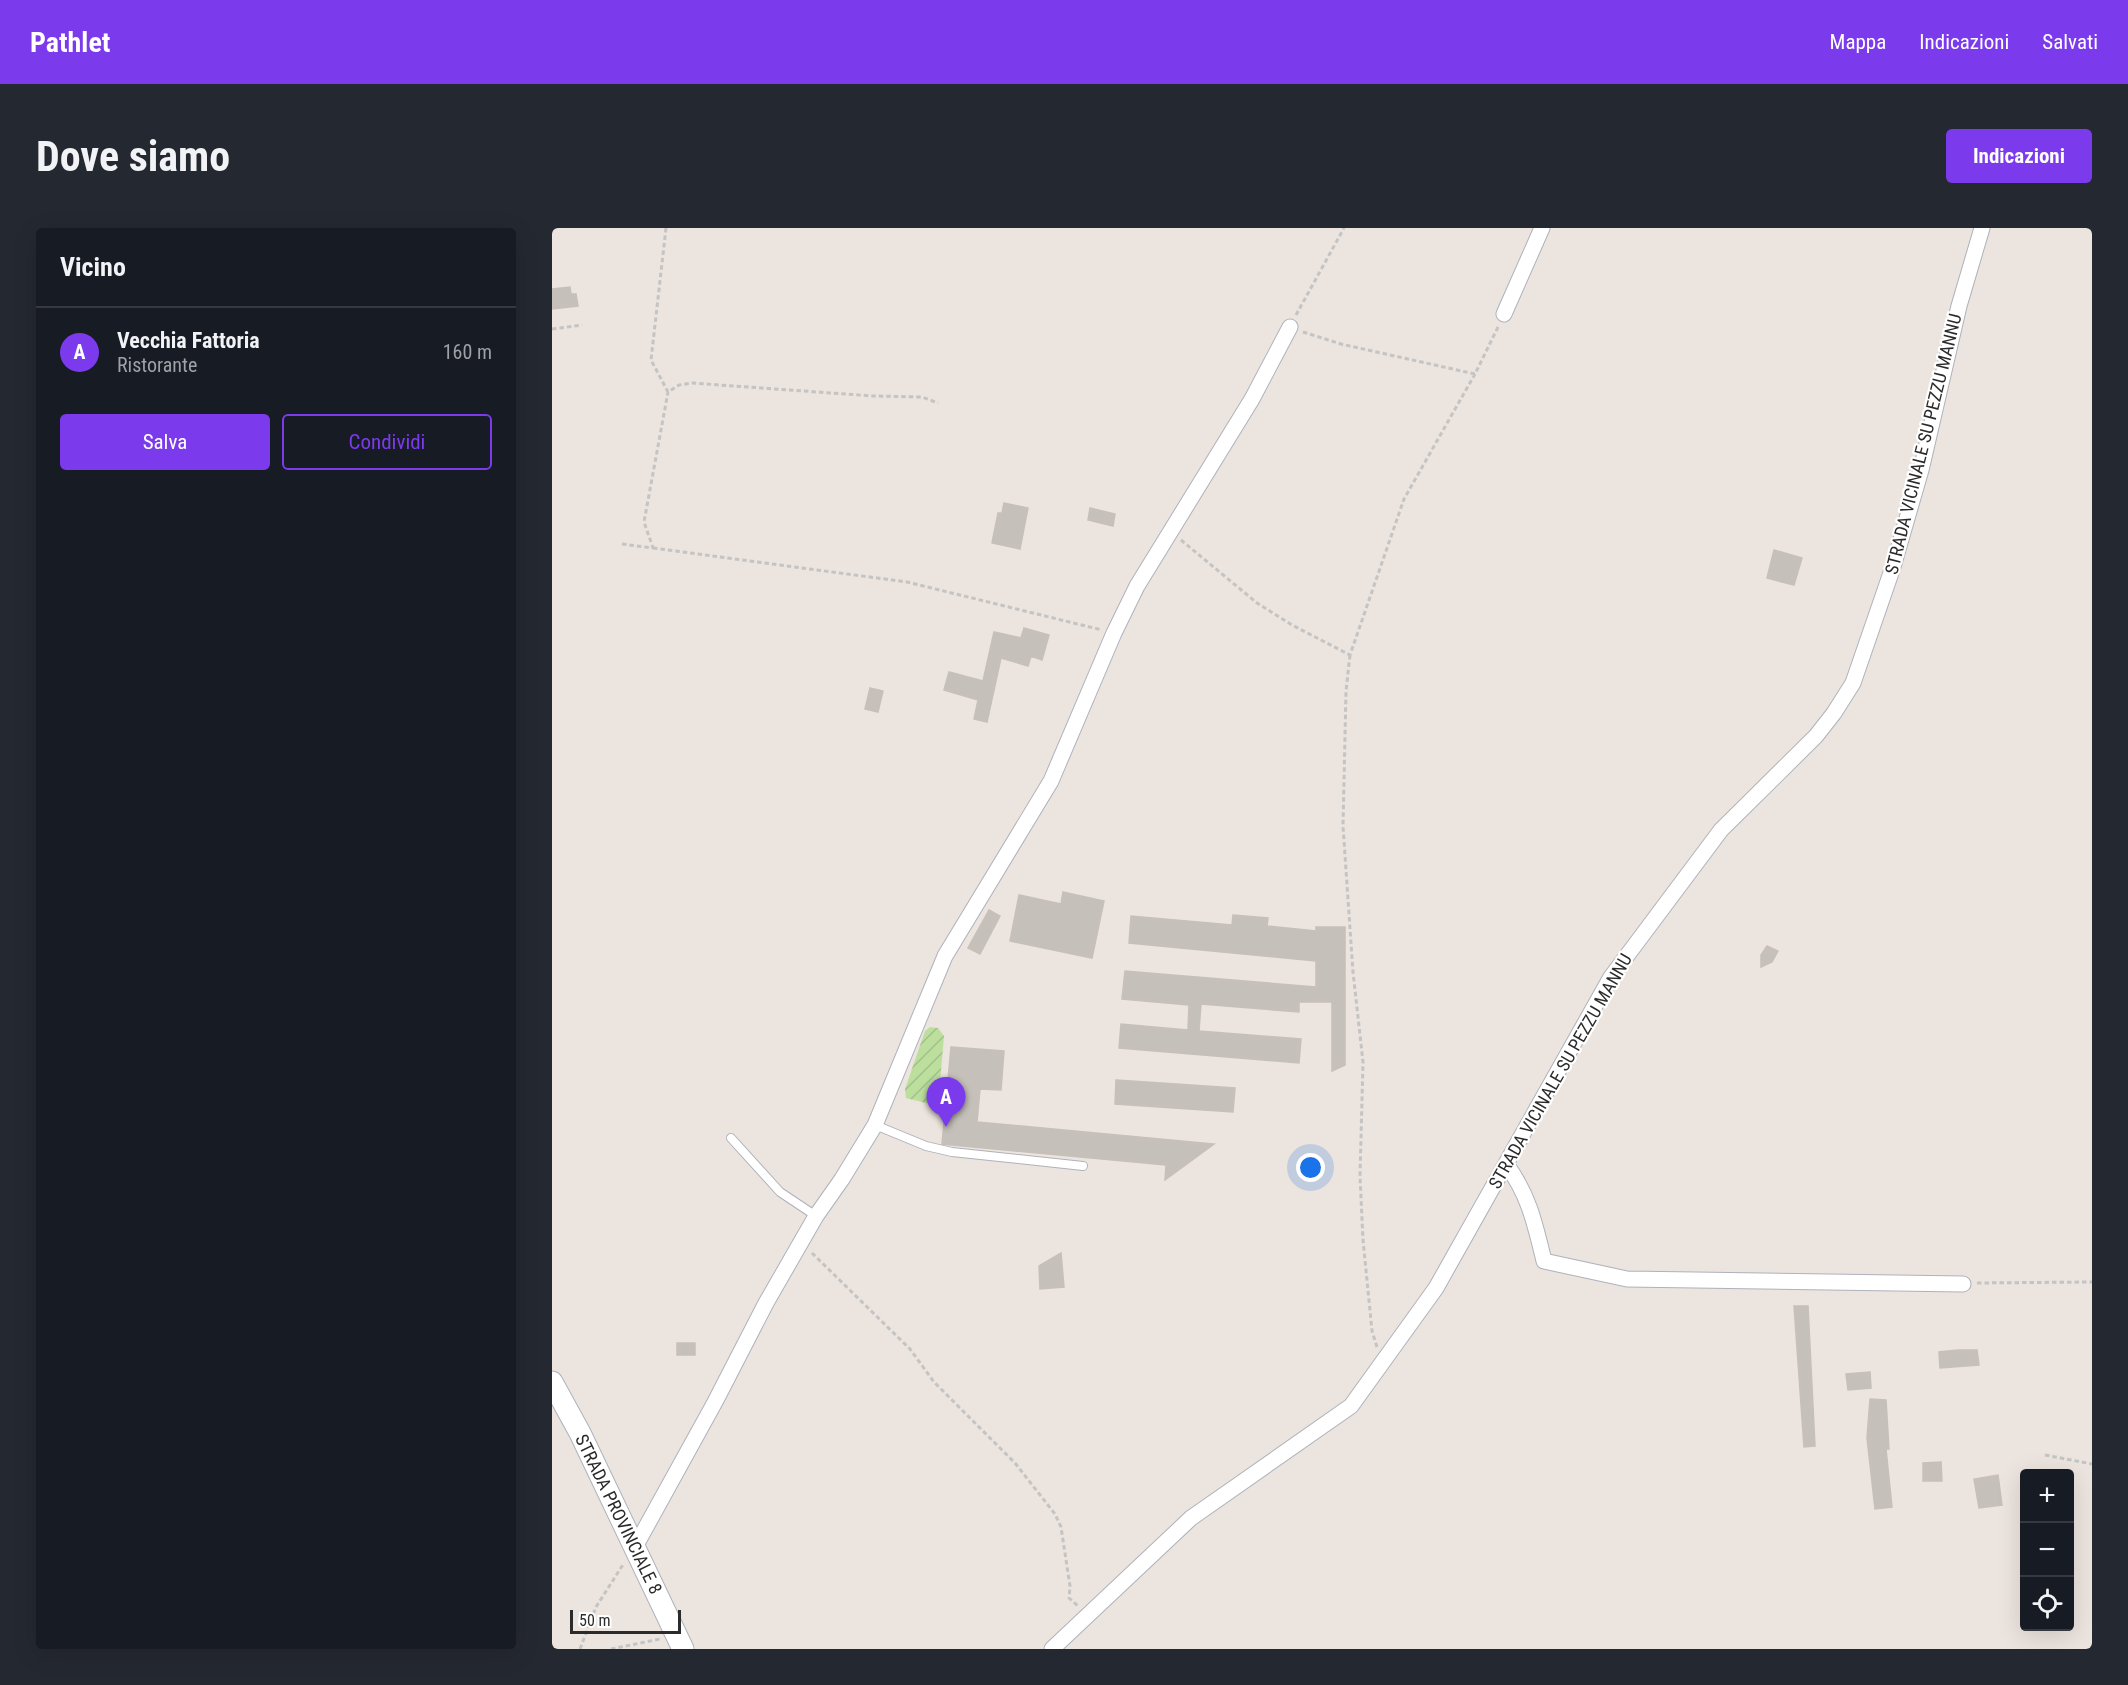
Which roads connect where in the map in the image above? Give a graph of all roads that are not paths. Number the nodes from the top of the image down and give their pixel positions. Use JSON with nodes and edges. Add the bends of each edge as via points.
{"nodes":[{"id":1,"x":1542,"y":228,"type":"edge"},
{"id":2,"x":1982,"y":228,"type":"edge"},
{"id":3,"x":1504,"y":314,"type":"road end"},
{"id":4,"x":1290,"y":327,"type":"road end"},
{"id":5,"x":874,"y":1125,"type":"junction"},
{"id":6,"x":731,"y":1138,"type":"dead end"},
{"id":7,"x":1506,"y":1164,"type":"junction"},
{"id":8,"x":1083,"y":1166,"type":"dead end"},
{"id":9,"x":816,"y":1216,"type":"junction"},
{"id":10,"x":1963,"y":1284,"type":"road end"},
{"id":11,"x":552,"y":1382,"type":"edge"},
{"id":12,"x":634,"y":1547,"type":"junction"},
{"id":13,"x":680,"y":1643,"type":"edge"},
{"id":14,"x":1052,"y":1649,"type":"edge"}],
"edges":[{"from":1,"to":3,"type":"street"},
{"from":2,"to":7,"type":"street","name":"STRADA VICINALE SU PEZZU MANNU","via":[[1959,306],[1921,470],[1853,683],[1816,736],[1721,830],[1642,933],[1611,976]]},
{"from":4,"to":5,"type":"street","via":[[1251,399],[1169,530],[1114,633],[1051,781],[945,956]]},
{"from":5,"to":8,"type":"lane","via":[[952,1152]]},
{"from":5,"to":9,"type":"street"},
{"from":6,"to":9,"type":"lane","via":[[780,1192]]},
{"from":7,"to":10,"type":"street","via":[[1522,1185],[1530,1205],[1544,1261],[1627,1279]]},
{"from":7,"to":14,"type":"street","name":"STRADA VICINALE SU PEZZU MANNU","via":[[1436,1288],[1351,1406],[1191,1518]]},
{"from":9,"to":12,"type":"street"},
{"from":11,"to":12,"type":"main road","name":"STRADA PROVINCIALE 8"},
{"from":12,"to":13,"type":"main road","name":"STRADA PROVINCIALE 8"}]}
